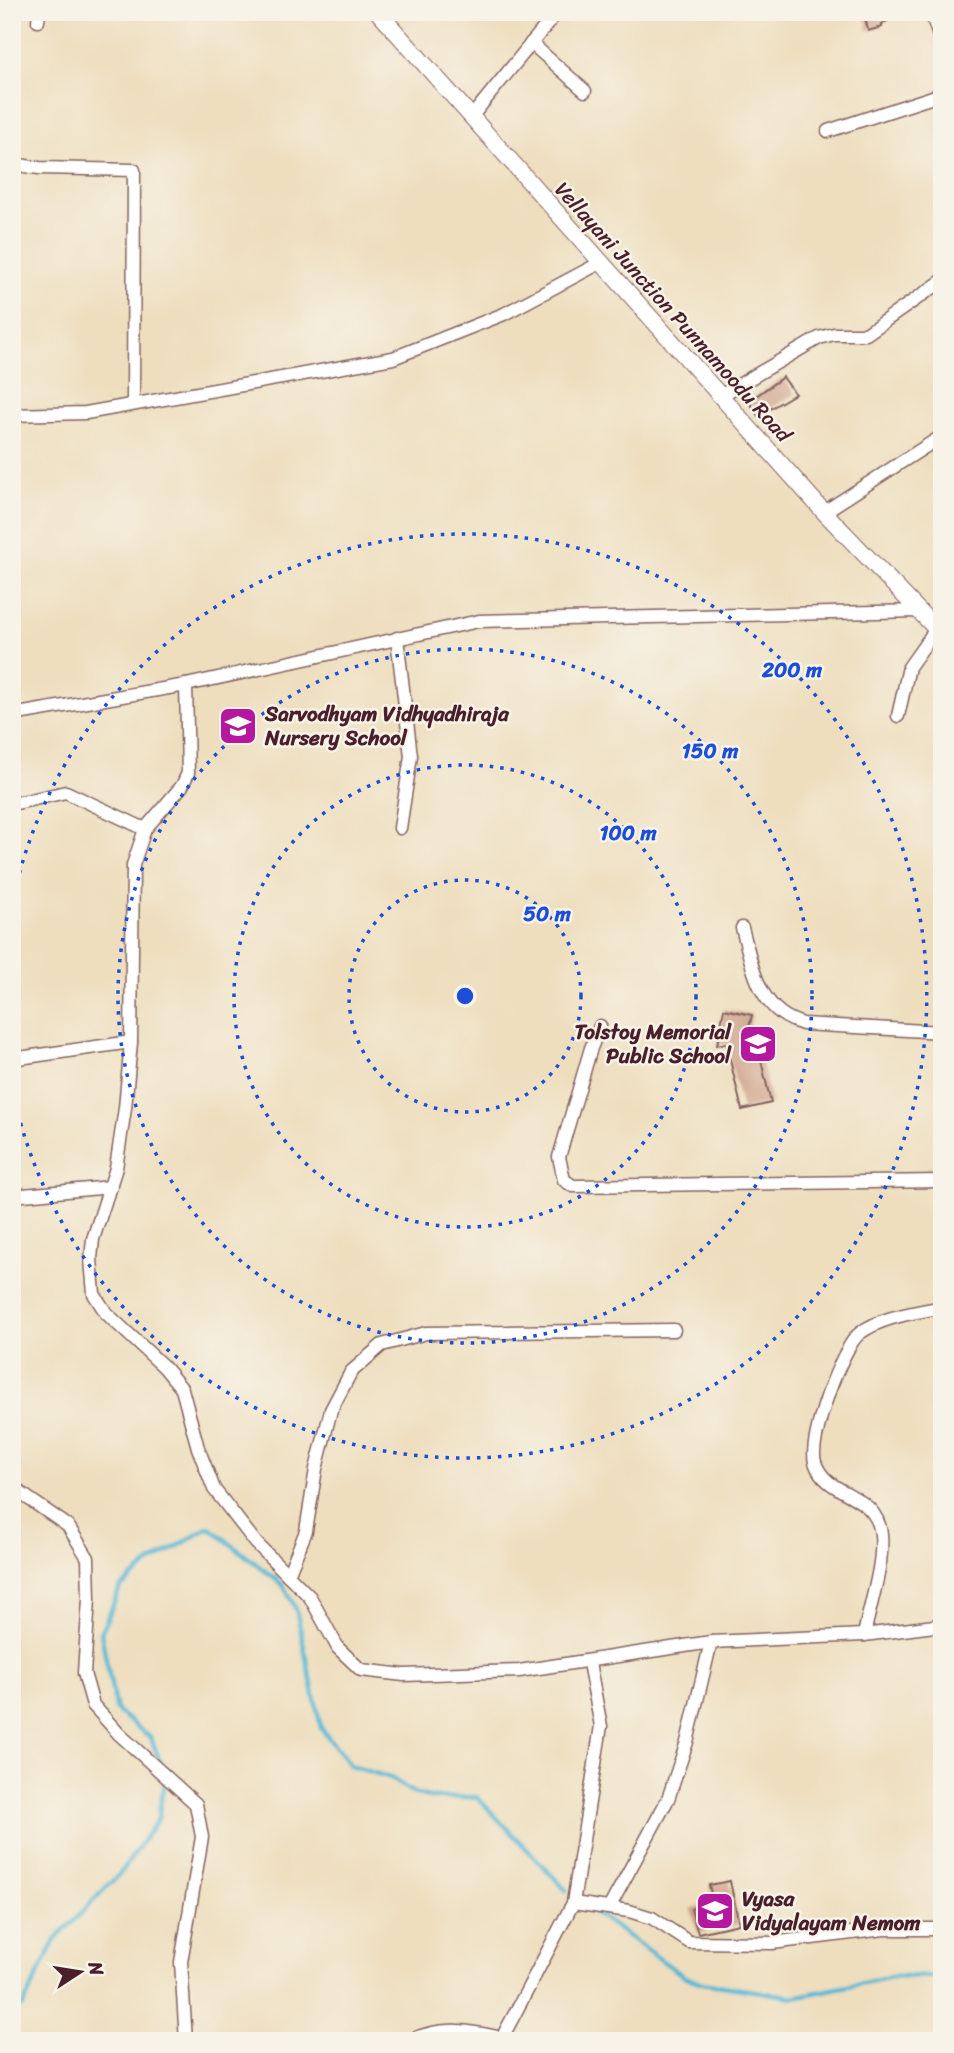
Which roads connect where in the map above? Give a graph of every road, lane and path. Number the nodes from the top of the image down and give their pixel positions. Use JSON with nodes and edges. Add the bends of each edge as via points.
{"nodes":[{"id":1,"x":557,"y":12,"type":"edge"},
{"id":2,"x":931,"y":12,"type":"edge"},
{"id":3,"x":383,"y":14,"type":"edge"},
{"id":4,"x":531,"y":43,"type":"junction"},
{"id":5,"x":942,"y":45,"type":"edge"},
{"id":6,"x":585,"y":91,"type":"dead end"},
{"id":7,"x":942,"y":94,"type":"edge"},
{"id":8,"x":472,"y":116,"type":"junction"},
{"id":9,"x":828,"y":131,"type":"dead end"},
{"id":10,"x":12,"y":164,"type":"edge"},
{"id":11,"x":600,"y":262,"type":"junction"},
{"id":12,"x":942,"y":281,"type":"edge"},
{"id":13,"x":720,"y":396,"type":"junction"},
{"id":14,"x":132,"y":404,"type":"junction"},
{"id":15,"x":12,"y":415,"type":"edge"},
{"id":16,"x":942,"y":436,"type":"edge"},
{"id":17,"x":824,"y":512,"type":"junction"},
{"id":18,"x":919,"y":611,"type":"junction"},
{"id":19,"x":939,"y":632,"type":"edge"},
{"id":20,"x":397,"y":638,"type":"junction"},
{"id":21,"x":186,"y":685,"type":"junction"},
{"id":22,"x":12,"y":715,"type":"edge"},
{"id":23,"x":898,"y":716,"type":"dead end"},
{"id":24,"x":12,"y":804,"type":"edge"},
{"id":25,"x":400,"y":828,"type":"dead end"},
{"id":26,"x":145,"y":829,"type":"junction"},
{"id":27,"x":742,"y":928,"type":"dead end"},
{"id":28,"x":600,"y":1026,"type":"dead end"},
{"id":29,"x":942,"y":1032,"type":"edge"},
{"id":30,"x":131,"y":1041,"type":"junction"},
{"id":31,"x":12,"y":1059,"type":"edge"},
{"id":32,"x":942,"y":1181,"type":"edge"},
{"id":33,"x":111,"y":1186,"type":"junction"},
{"id":34,"x":12,"y":1196,"type":"edge"},
{"id":35,"x":942,"y":1307,"type":"edge"},
{"id":36,"x":674,"y":1330,"type":"dead end"},
{"id":37,"x":12,"y":1487,"type":"edge"},
{"id":38,"x":288,"y":1575,"type":"junction"},
{"id":39,"x":942,"y":1625,"type":"edge"},
{"id":40,"x":864,"y":1635,"type":"junction"},
{"id":41,"x":711,"y":1642,"type":"junction"},
{"id":42,"x":589,"y":1663,"type":"junction"},
{"id":43,"x":573,"y":1903,"type":"junction"},
{"id":44,"x":609,"y":1908,"type":"junction"},
{"id":45,"x":942,"y":1929,"type":"edge"},
{"id":46,"x":12,"y":2039,"type":"edge"},
{"id":47,"x":504,"y":2039,"type":"edge"},
{"id":48,"x":18,"y":2041,"type":"edge"},
{"id":49,"x":186,"y":2041,"type":"edge"},
{"id":50,"x":409,"y":2041,"type":"edge"}],
"edges":[{"from":1,"to":4,"type":"street"},
{"from":2,"to":5,"type":"street"},
{"from":3,"to":8,"type":"street","name":"Vellayani Junction Punnamoodu Road"},
{"from":4,"to":6,"type":"street"},
{"from":4,"to":8,"type":"street"},
{"from":7,"to":9,"type":"street"},
{"from":8,"to":11,"type":"street","name":"Vellayani Junction Punnamoodu Road"},
{"from":10,"to":14,"type":"street","via":[[134,170]]},
{"from":11,"to":13,"type":"street","name":"Vellayani Junction Punnamoodu Road"},
{"from":11,"to":14,"type":"street","via":[[504,314],[393,358]]},
{"from":12,"to":13,"type":"street","via":[[866,334],[819,338]]},
{"from":13,"to":17,"type":"street","name":"Vellayani Junction Punnamoodu Road"},
{"from":14,"to":15,"type":"street","via":[[86,413]]},
{"from":16,"to":17,"type":"street"},
{"from":17,"to":18,"type":"street","name":"Vellayani Junction Punnamoodu Road"},
{"from":18,"to":19,"type":"street","name":"Vellayani Junction Punnamoodu Road"},
{"from":18,"to":20,"type":"street","via":[[479,621]]},
{"from":19,"to":23,"type":"street","via":[[909,667]]},
{"from":20,"to":21,"type":"street"},
{"from":20,"to":25,"type":"street","via":[[411,756]]},
{"from":21,"to":22,"type":"street"},
{"from":21,"to":26,"type":"street","via":[[188,773]]},
{"from":24,"to":26,"type":"street","via":[[66,792]]},
{"from":26,"to":30,"type":"street","via":[[133,865]]},
{"from":27,"to":29,"type":"street","via":[[766,1000],[787,1020]]},
{"from":28,"to":32,"type":"street","via":[[559,1157],[564,1180],[573,1186]]},
{"from":30,"to":31,"type":"street"},
{"from":30,"to":33,"type":"street"},
{"from":33,"to":34,"type":"street"},
{"from":33,"to":38,"type":"street","via":[[93,1239],[94,1294],[106,1313],[164,1367],[181,1390],[214,1489]]},
{"from":35,"to":40,"type":"street","via":[[886,1319],[858,1334],[843,1360],[814,1440],[815,1462],[826,1480],[864,1502],[874,1513],[881,1534]]},
{"from":36,"to":38,"type":"street","via":[[426,1333],[382,1345],[351,1372],[331,1410],[306,1531]]},
{"from":37,"to":49,"type":"street","via":[[68,1526],[88,1559],[84,1673],[93,1705],[196,1804],[202,1837],[181,1962]]},
{"from":38,"to":42,"type":"street","via":[[310,1597],[338,1648],[361,1670],[404,1675]]},
{"from":39,"to":40,"type":"street"},
{"from":40,"to":41,"type":"street"},
{"from":41,"to":42,"type":"street"},
{"from":41,"to":44,"type":"street","via":[[668,1799]]},
{"from":42,"to":43,"type":"street","via":[[601,1727]]},
{"from":43,"to":44,"type":"street"},
{"from":43,"to":47,"type":"street"},
{"from":44,"to":45,"type":"street","via":[[652,1918],[689,1942],[772,1944],[884,1929]]},
{"from":46,"to":48,"type":"street"},
{"from":47,"to":50,"type":"street","via":[[461,2029],[437,2029]]}]}
